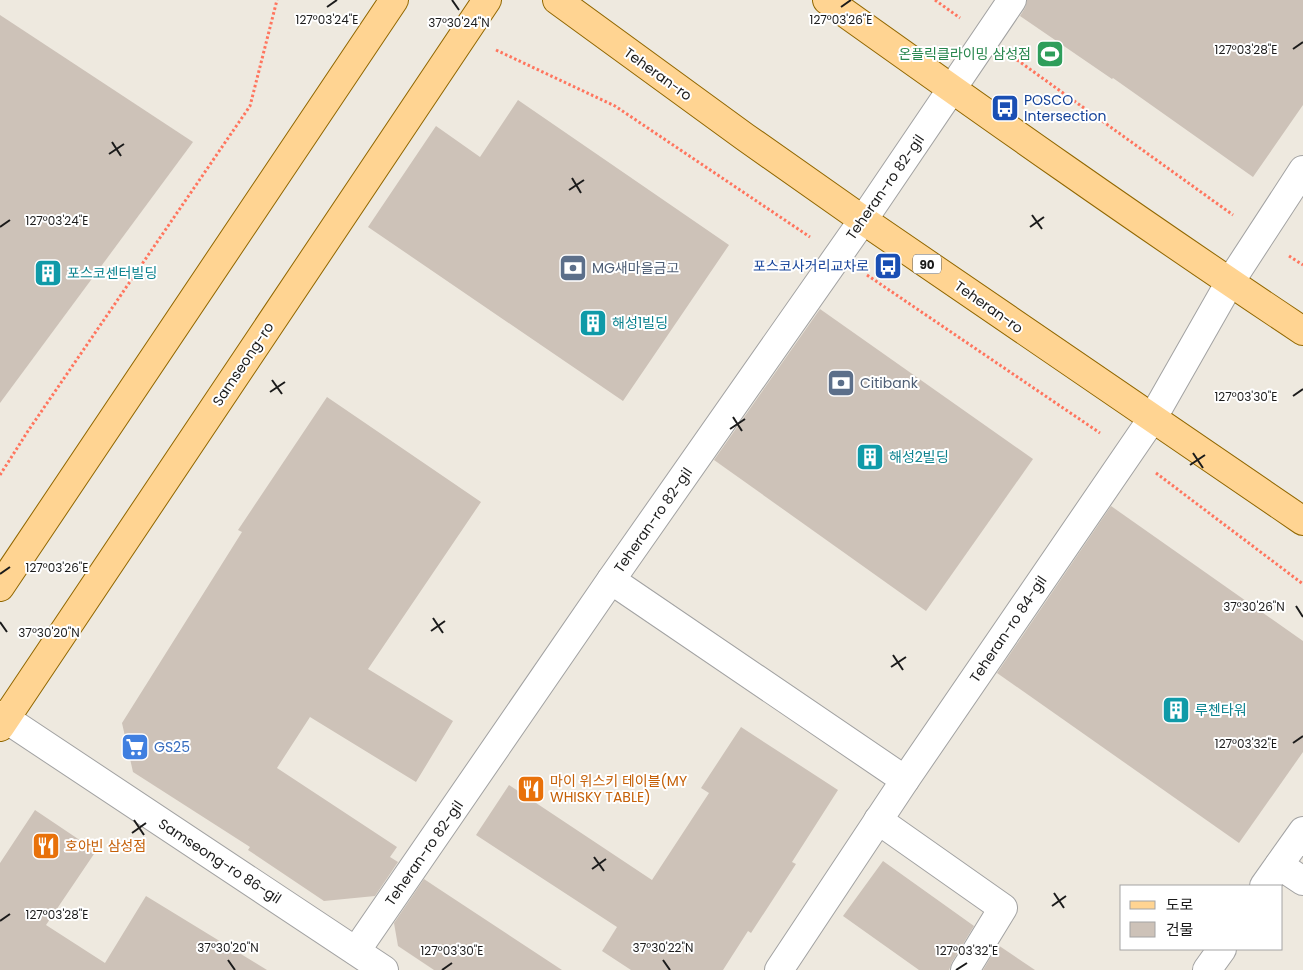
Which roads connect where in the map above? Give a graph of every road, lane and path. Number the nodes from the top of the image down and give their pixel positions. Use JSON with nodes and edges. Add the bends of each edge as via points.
{"nodes":[{"id":1,"x":277,"y":0,"type":"edge"},
{"id":2,"x":394,"y":0,"type":"edge"},
{"id":3,"x":486,"y":0,"type":"edge"},
{"id":4,"x":557,"y":0,"type":"edge"},
{"id":5,"x":827,"y":0,"type":"edge"},
{"id":6,"x":934,"y":0,"type":"edge"},
{"id":7,"x":1012,"y":0,"type":"edge"},
{"id":8,"x":987,"y":38,"type":"junction"},
{"id":9,"x":491,"y":48,"type":"dead end"},
{"id":10,"x":952,"y":89,"type":"junction"},
{"id":11,"x":1303,"y":170,"type":"edge"},
{"id":12,"x":863,"y":220,"type":"junction"},
{"id":13,"x":1260,"y":234,"type":"junction"},
{"id":14,"x":837,"y":255,"type":"junction"},
{"id":15,"x":1303,"y":266,"type":"edge"},
{"id":16,"x":1230,"y":282,"type":"junction"},
{"id":17,"x":1303,"y":331,"type":"edge"},
{"id":18,"x":1152,"y":419,"type":"junction"},
{"id":19,"x":1129,"y":452,"type":"junction"},
{"id":20,"x":0,"y":475,"type":"edge"},
{"id":21,"x":1303,"y":521,"type":"edge"},
{"id":22,"x":611,"y":580,"type":"junction"},
{"id":23,"x":1303,"y":584,"type":"edge"},
{"id":24,"x":0,"y":586,"type":"edge"},
{"id":25,"x":2,"y":721,"type":"edge"},
{"id":26,"x":905,"y":780,"type":"junction"},
{"id":27,"x":878,"y":820,"type":"junction"},
{"id":28,"x":1303,"y":831,"type":"edge"},
{"id":29,"x":1272,"y":876,"type":"edge"},
{"id":30,"x":1303,"y":881,"type":"edge"},
{"id":31,"x":1221,"y":950,"type":"edge"},
{"id":32,"x":356,"y":951,"type":"junction"},
{"id":33,"x":384,"y":970,"type":"edge"},
{"id":34,"x":778,"y":970,"type":"edge"},
{"id":35,"x":965,"y":970,"type":"edge"},
{"id":36,"x":1207,"y":970,"type":"edge"}],
"edges":[{"from":1,"to":20,"type":"path","via":[[250,106]]},
{"from":2,"to":24,"type":"main road"},
{"from":3,"to":25,"type":"main road","name":"Samseong-ro"},
{"from":4,"to":12,"type":"main road","name":"Teheran-ro","number":"90"},
{"from":5,"to":10,"type":"main road"},
{"from":6,"to":8,"type":"path"},
{"from":7,"to":8,"type":"street","name":"Teheran-ro 82-gil"},
{"from":8,"to":10,"type":"street","name":"Teheran-ro 82-gil"},
{"from":8,"to":13,"type":"path"},
{"from":9,"to":14,"type":"path","via":[[615,106]]},
{"from":10,"to":12,"type":"street","name":"Teheran-ro 82-gil"},
{"from":10,"to":16,"type":"main road"},
{"from":11,"to":13,"type":"street","name":"Teheran-ro 84-gil"},
{"from":12,"to":14,"type":"street","name":"Teheran-ro 82-gil"},
{"from":12,"to":18,"type":"main road","name":"Teheran-ro","number":"90"},
{"from":13,"to":15,"type":"path"},
{"from":13,"to":16,"type":"street","name":"Teheran-ro 84-gil"},
{"from":14,"to":19,"type":"path"},
{"from":14,"to":22,"type":"street","name":"Teheran-ro 82-gil"},
{"from":16,"to":17,"type":"main road"},
{"from":16,"to":18,"type":"street","name":"Teheran-ro 84-gil"},
{"from":18,"to":19,"type":"street","name":"Teheran-ro 84-gil"},
{"from":18,"to":21,"type":"main road","name":"Teheran-ro","number":"90"},
{"from":19,"to":23,"type":"path"},
{"from":19,"to":26,"type":"street","name":"Teheran-ro 84-gil"},
{"from":22,"to":26,"type":"street"},
{"from":22,"to":32,"type":"street","name":"Teheran-ro 82-gil"},
{"from":25,"to":32,"type":"street","name":"Samseong-ro 86-gil"},
{"from":26,"to":27,"type":"street","name":"Teheran-ro 84-gil"},
{"from":27,"to":34,"type":"street","name":"Teheran-ro 84-gil"},
{"from":27,"to":35,"type":"street","via":[[1003,908]]},
{"from":28,"to":29,"type":"street"},
{"from":29,"to":30,"type":"street"},
{"from":31,"to":36,"type":"street"},
{"from":32,"to":33,"type":"street","name":"Samseong-ro 86-gil"}]}
